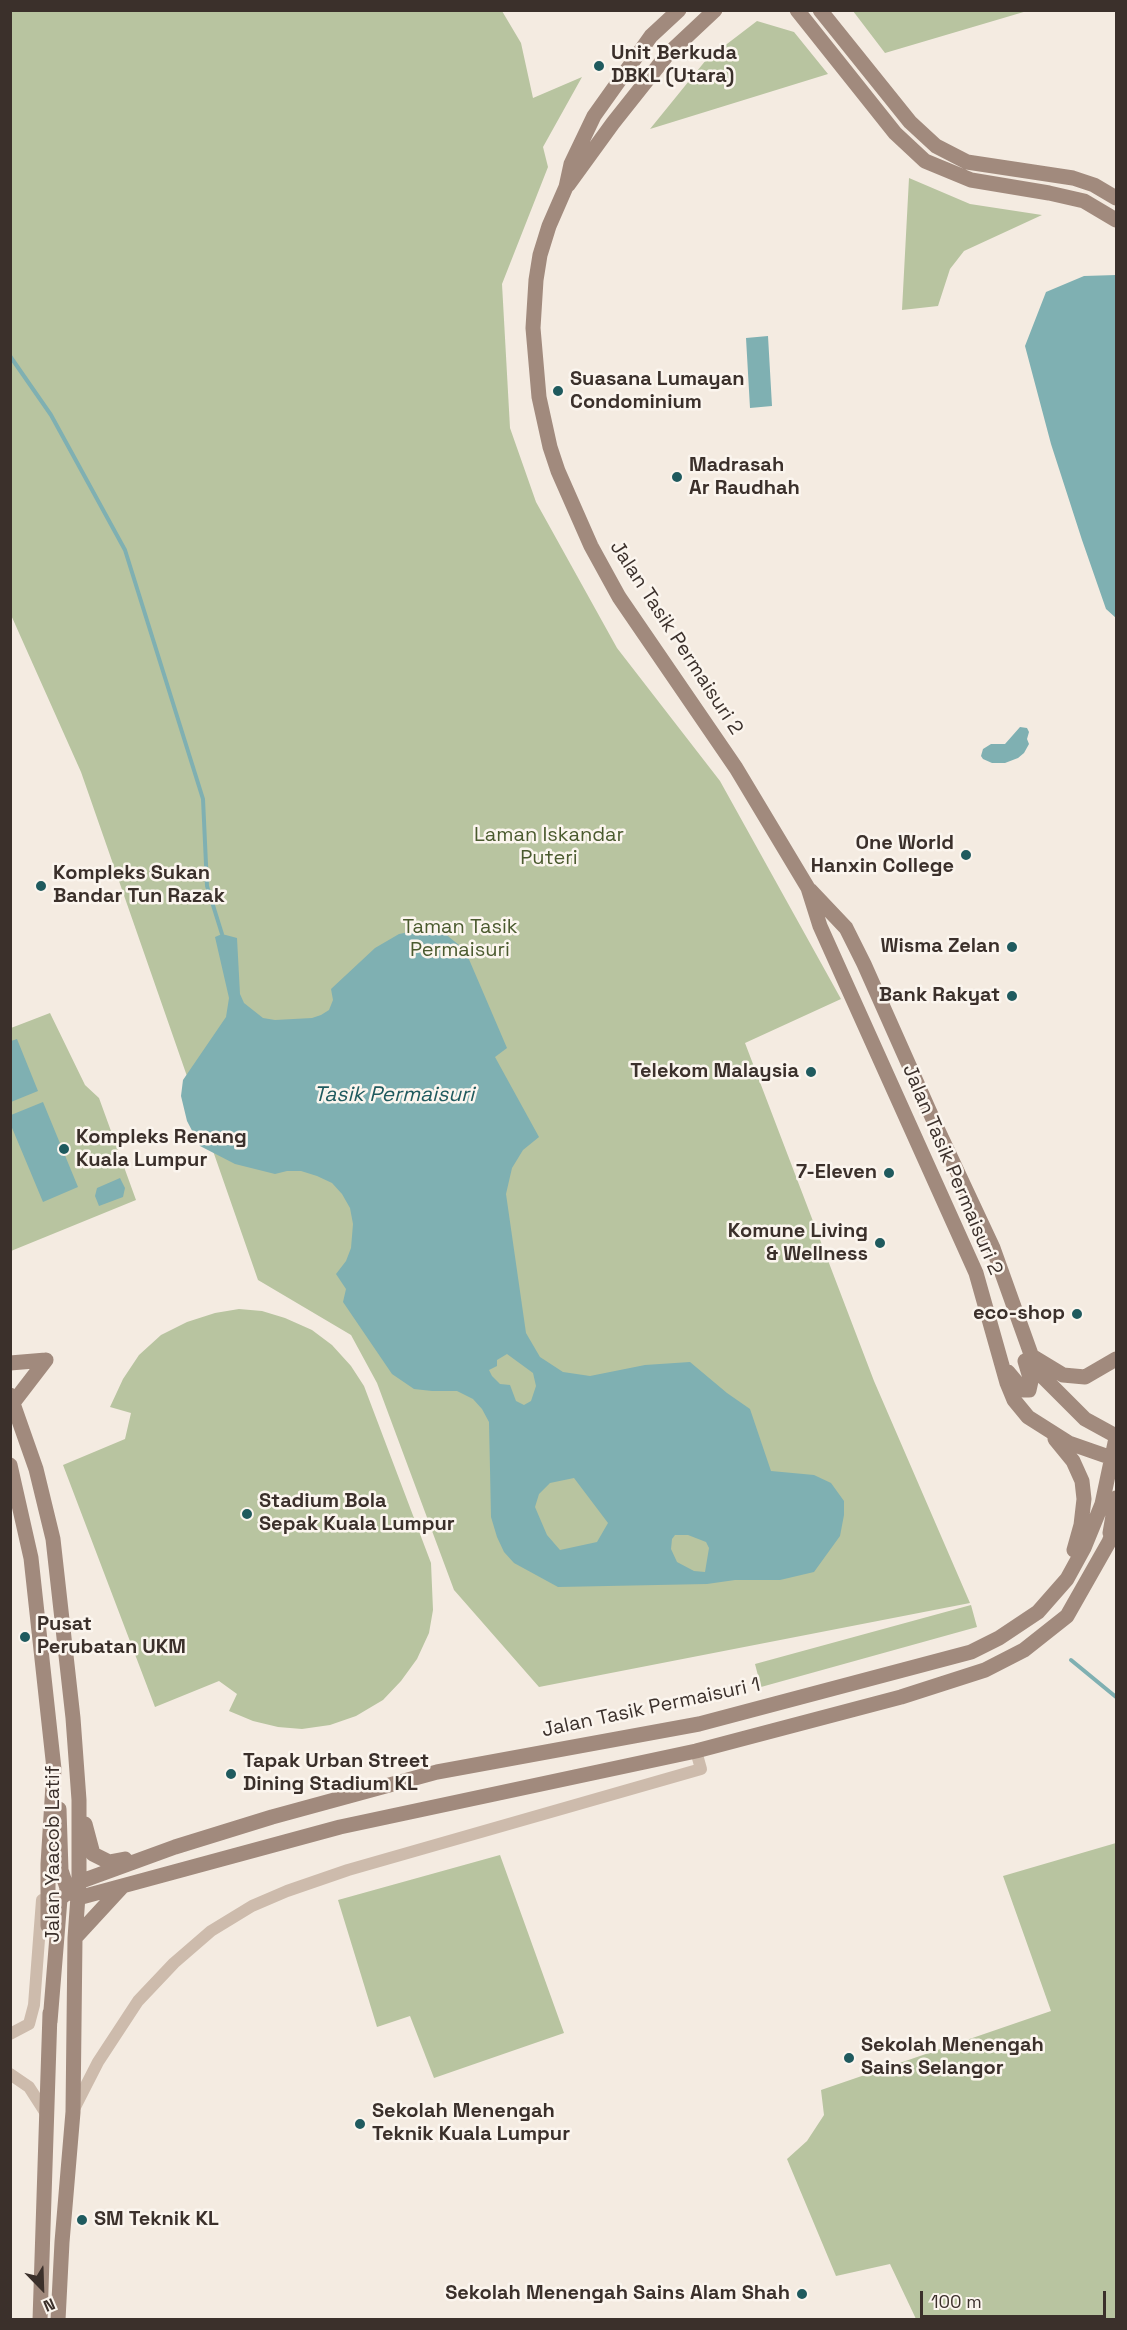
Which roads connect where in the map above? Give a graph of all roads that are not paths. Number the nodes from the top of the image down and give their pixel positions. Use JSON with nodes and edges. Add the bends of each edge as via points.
{"nodes":[{"id":1,"x":679,"y":10,"type":"edge"},
{"id":2,"x":715,"y":10,"type":"edge"},
{"id":3,"x":727,"y":10,"type":"edge"},
{"id":4,"x":784,"y":10,"type":"edge"},
{"id":5,"x":797,"y":10,"type":"edge"},
{"id":6,"x":820,"y":10,"type":"edge"},
{"id":7,"x":702,"y":21,"type":"junction"},
{"id":8,"x":812,"y":30,"type":"junction"},
{"id":9,"x":566,"y":187,"type":"junction"},
{"id":10,"x":1116,"y":198,"type":"edge"},
{"id":11,"x":1116,"y":220,"type":"edge"},
{"id":12,"x":808,"y":888,"type":"junction"},
{"id":13,"x":1005,"y":1281,"type":"junction"},
{"id":14,"x":1030,"y":1355,"type":"junction"},
{"id":15,"x":1116,"y":1359,"type":"edge"},
{"id":16,"x":10,"y":1363,"type":"edge"},
{"id":17,"x":1002,"y":1364,"type":"junction"},
{"id":18,"x":12,"y":1399,"type":"edge"},
{"id":19,"x":1049,"y":1430,"type":"junction"},
{"id":20,"x":1116,"y":1437,"type":"edge"},
{"id":21,"x":1114,"y":1456,"type":"edge"},
{"id":22,"x":10,"y":1465,"type":"edge"},
{"id":23,"x":1116,"y":1498,"type":"edge"},
{"id":24,"x":10,"y":1501,"type":"edge"},
{"id":25,"x":1116,"y":1524,"type":"edge"},
{"id":26,"x":1109,"y":1542,"type":"junction"},
{"id":27,"x":31,"y":1558,"type":"junction"},
{"id":28,"x":1067,"y":1579,"type":"junction"},
{"id":29,"x":870,"y":1678,"type":"junction"},
{"id":30,"x":877,"y":1704,"type":"junction"},
{"id":31,"x":696,"y":1751,"type":"junction"},
{"id":32,"x":54,"y":1769,"type":"junction"},
{"id":33,"x":79,"y":1800,"type":"junction"},
{"id":34,"x":331,"y":1801,"type":"junction"},
{"id":35,"x":340,"y":1827,"type":"junction"},
{"id":36,"x":176,"y":1847,"type":"junction"},
{"id":37,"x":48,"y":1864,"type":"junction"},
{"id":38,"x":122,"y":1887,"type":"junction"},
{"id":39,"x":75,"y":1890,"type":"junction"},
{"id":40,"x":75,"y":1938,"type":"junction"},
{"id":41,"x":50,"y":2022,"type":"junction"},
{"id":42,"x":10,"y":2034,"type":"edge"},
{"id":43,"x":10,"y":2074,"type":"edge"},
{"id":44,"x":73,"y":2112,"type":"junction"},
{"id":45,"x":47,"y":2115,"type":"junction"},
{"id":46,"x":40,"y":2319,"type":"edge"},
{"id":47,"x":58,"y":2319,"type":"edge"}],
"edges":[{"from":1,"to":9,"type":"street","name":"Jalan Tasik Permaisuri 2","via":[[651,36],[594,116],[571,164]]},
{"from":2,"to":7,"type":"street","name":"Jalan Tasik Permaisuri 2"},
{"from":3,"to":7,"type":"street"},
{"from":4,"to":8,"type":"street"},
{"from":5,"to":8,"type":"street"},
{"from":6,"to":10,"type":"street","via":[[910,122],[936,146],[967,162],[1073,178]]},
{"from":7,"to":9,"type":"street","name":"Jalan Tasik Permaisuri 2","via":[[667,55]]},
{"from":8,"to":11,"type":"street","via":[[895,133],[925,161],[971,180],[1084,201]]},
{"from":9,"to":12,"type":"street","name":"Jalan Tasik Permaisuri 2","via":[[540,255],[533,328],[539,397],[558,471],[619,597],[736,768]]},
{"from":12,"to":13,"type":"street","name":"Jalan Tasik Permaisuri 2","via":[[846,928]]},
{"from":12,"to":17,"type":"street","name":"Jalan Tasik Permaisuri 2","via":[[820,926],[976,1273]]},
{"from":13,"to":14,"type":"street","name":"Jalan Tasik Permaisuri 2"},
{"from":13,"to":17,"type":"street","via":[[1001,1296],[1031,1381],[1029,1390],[1023,1390]]},
{"from":14,"to":15,"type":"street","via":[[1064,1375],[1085,1377]]},
{"from":14,"to":20,"type":"street","name":"Jalan Tasik Permaisuri 2","via":[[1037,1371],[1085,1419]]},
{"from":16,"to":18,"type":"street","via":[[46,1360]]},
{"from":17,"to":19,"type":"street","name":"Jalan Tasik Permaisuri 2","via":[[1014,1400],[1028,1417]]},
{"from":18,"to":33,"type":"street","name":"Jalan Yaacob Latif","via":[[36,1469],[53,1539]]},
{"from":19,"to":21,"type":"street","name":"Jalan Tasik Permaisuri 2","via":[[1069,1443]]},
{"from":19,"to":28,"type":"street","via":[[1082,1481],[1081,1525]]},
{"from":20,"to":21,"type":"street","name":"Jalan Tasik Permaisuri 1"},
{"from":21,"to":28,"type":"street","name":"Jalan Tasik Permaisuri 1","via":[[1102,1504]]},
{"from":22,"to":27,"type":"street","name":"Jalan Yaacob Latif"},
{"from":23,"to":26,"type":"street"},
{"from":24,"to":27,"type":"street"},
{"from":25,"to":26,"type":"street"},
{"from":26,"to":30,"type":"street","via":[[1067,1616],[1024,1650],[985,1670]]},
{"from":27,"to":32,"type":"street","name":"Jalan Yaacob Latif"},
{"from":28,"to":29,"type":"street","name":"Jalan Tasik Permaisuri 1","via":[[1038,1612],[999,1638],[971,1652]]},
{"from":29,"to":30,"type":"street"},
{"from":29,"to":34,"type":"street","name":"Jalan Tasik Permaisuri 1","via":[[699,1724],[437,1772]]},
{"from":30,"to":31,"type":"street"},
{"from":31,"to":35,"type":"street"},
{"from":31,"to":44,"type":"street","via":[[702,1769],[348,1870],[252,1906],[211,1931],[138,2001],[98,2062]]},
{"from":32,"to":37,"type":"street","name":"Jalan Yaacob Latif"},
{"from":32,"to":39,"type":"street","via":[[61,1822],[61,1870]]},
{"from":33,"to":36,"type":"street","via":[[93,1854],[99,1858],[109,1862]]},
{"from":33,"to":39,"type":"street","name":"Jalan Yaacob Latif"},
{"from":34,"to":35,"type":"street"},
{"from":34,"to":36,"type":"street","name":"Jalan Tasik Permaisuri 1"},
{"from":35,"to":38,"type":"street"},
{"from":36,"to":39,"type":"street","name":"Jalan Tasik Permaisuri 1"},
{"from":37,"to":41,"type":"street","name":"Jalan Yaacob Latif"},
{"from":37,"to":42,"type":"street","via":[[34,2005],[29,2024]]},
{"from":38,"to":39,"type":"street"},
{"from":38,"to":40,"type":"street"},
{"from":39,"to":40,"type":"street","name":"Jalan Yaacob Latif"},
{"from":39,"to":41,"type":"street","via":[[60,1899]]},
{"from":40,"to":44,"type":"street","name":"Jalan Yaacob Latif"},
{"from":41,"to":45,"type":"street","name":"Jalan Yaacob Latif"},
{"from":43,"to":45,"type":"street","via":[[29,2087]]},
{"from":44,"to":47,"type":"street","name":"Jalan Yaacob Latif"},
{"from":45,"to":46,"type":"street","name":"Jalan Yaacob Latif"}]}
